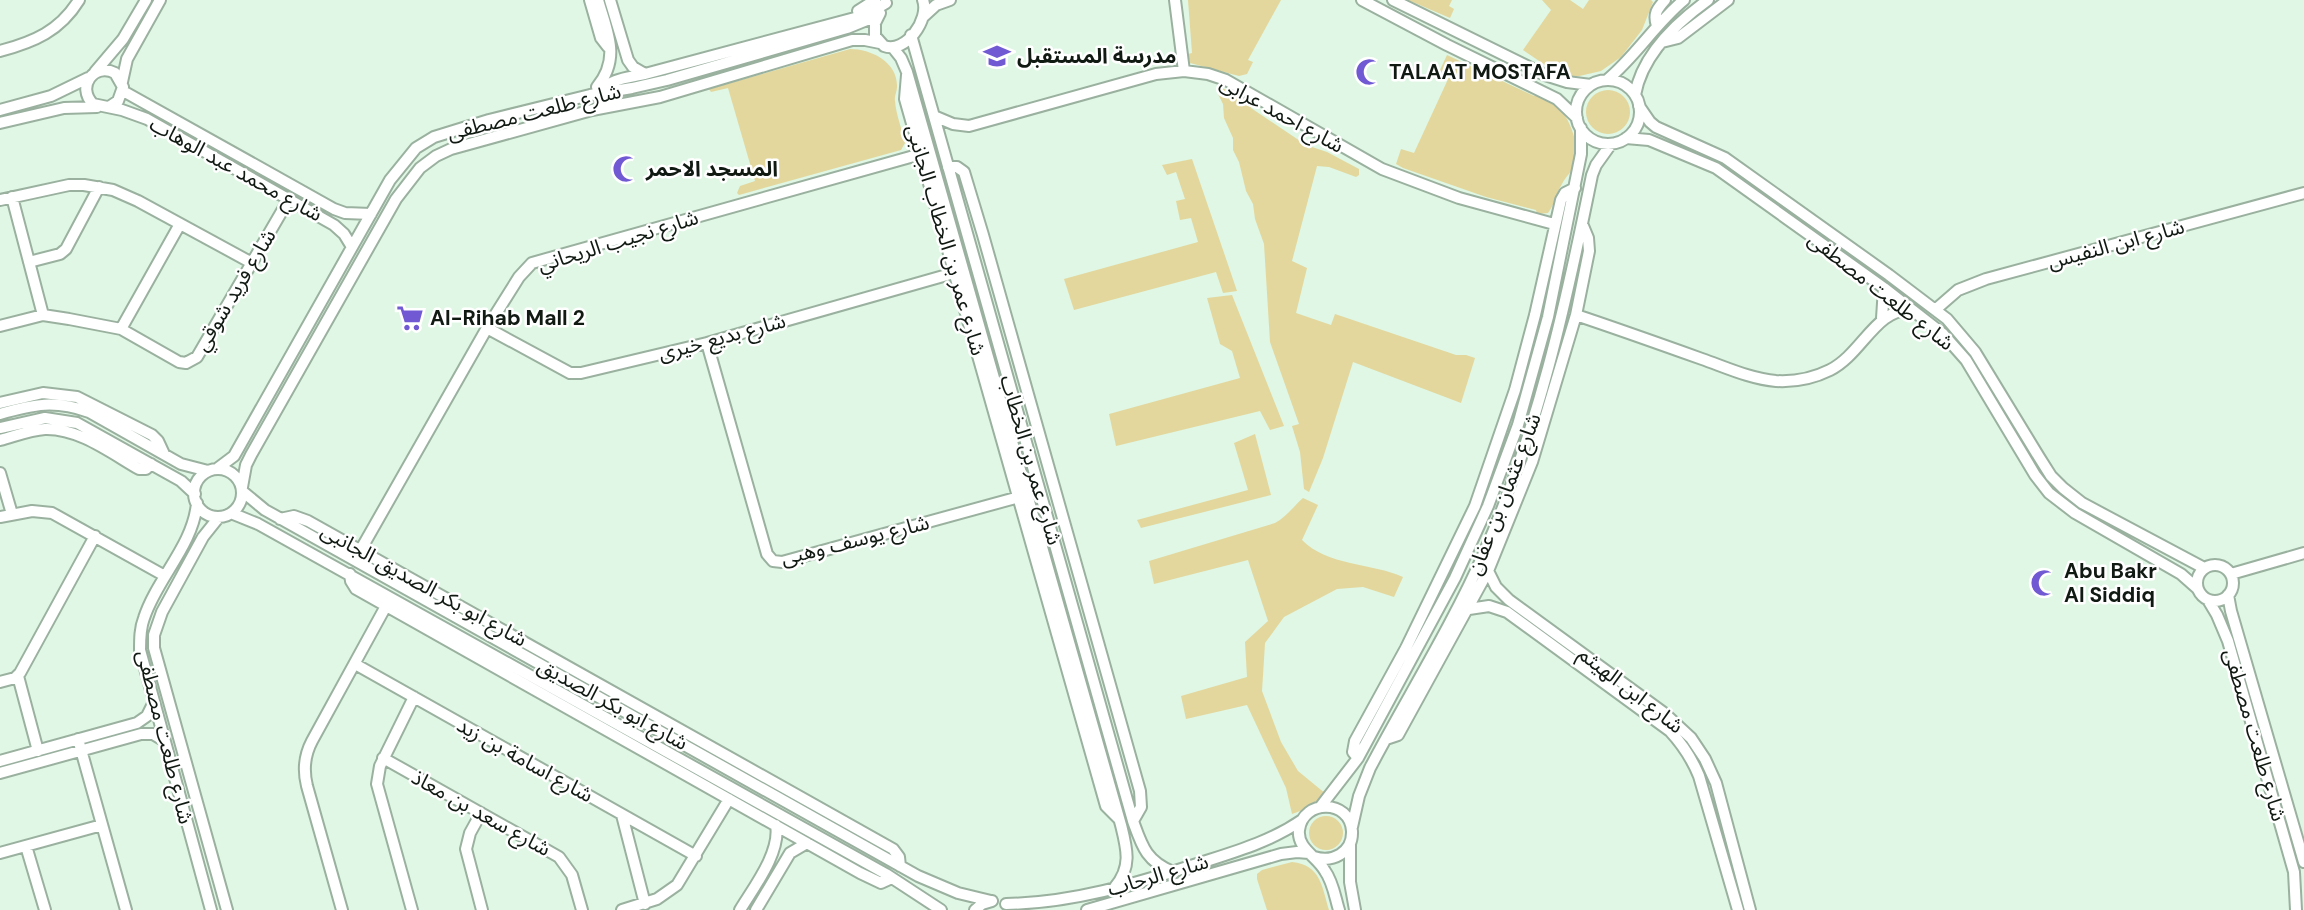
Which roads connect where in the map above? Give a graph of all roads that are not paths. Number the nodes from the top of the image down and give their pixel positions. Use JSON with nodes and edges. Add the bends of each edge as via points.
{"nodes":[{"id":1,"x":80,"y":0,"type":"edge"},
{"id":2,"x":146,"y":0,"type":"edge"},
{"id":3,"x":160,"y":0,"type":"edge"},
{"id":4,"x":590,"y":0,"type":"edge"},
{"id":5,"x":598,"y":0,"type":"edge"},
{"id":6,"x":610,"y":0,"type":"edge"},
{"id":7,"x":875,"y":0,"type":"edge"},
{"id":8,"x":923,"y":0,"type":"edge"},
{"id":9,"x":950,"y":0,"type":"edge"},
{"id":10,"x":1175,"y":0,"type":"edge"},
{"id":11,"x":1362,"y":0,"type":"edge"},
{"id":12,"x":1393,"y":0,"type":"edge"},
{"id":13,"x":1665,"y":0,"type":"edge"},
{"id":14,"x":1684,"y":0,"type":"edge"},
{"id":15,"x":1708,"y":0,"type":"edge"},
{"id":16,"x":1728,"y":0,"type":"edge"},
{"id":17,"x":887,"y":2,"type":"edge"},
{"id":18,"x":879,"y":15,"type":"junction"},
{"id":19,"x":924,"y":16,"type":"junction"},
{"id":20,"x":837,"y":21,"type":"junction"},
{"id":21,"x":1657,"y":26,"type":"junction"},
{"id":22,"x":911,"y":35,"type":"junction"},
{"id":23,"x":1662,"y":42,"type":"junction"},
{"id":24,"x":880,"y":43,"type":"junction"},
{"id":25,"x":893,"y":48,"type":"junction"},
{"id":26,"x":611,"y":49,"type":"junction"},
{"id":27,"x":0,"y":51,"type":"edge"},
{"id":28,"x":1184,"y":71,"type":"junction"},
{"id":29,"x":907,"y":72,"type":"junction"},
{"id":30,"x":645,"y":74,"type":"junction"},
{"id":31,"x":92,"y":75,"type":"junction"},
{"id":32,"x":1606,"y":80,"type":"junction"},
{"id":33,"x":1591,"y":85,"type":"junction"},
{"id":34,"x":122,"y":87,"type":"junction"},
{"id":35,"x":594,"y":94,"type":"junction"},
{"id":36,"x":1635,"y":95,"type":"junction"},
{"id":37,"x":1640,"y":106,"type":"junction"},
{"id":38,"x":104,"y":107,"type":"junction"},
{"id":39,"x":0,"y":110,"type":"edge"},
{"id":40,"x":934,"y":116,"type":"junction"},
{"id":41,"x":486,"y":121,"type":"junction"},
{"id":42,"x":0,"y":123,"type":"edge"},
{"id":43,"x":1579,"y":123,"type":"junction"},
{"id":44,"x":491,"y":137,"type":"junction"},
{"id":45,"x":1626,"y":138,"type":"junction"},
{"id":46,"x":1611,"y":144,"type":"junction"},
{"id":47,"x":921,"y":154,"type":"junction"},
{"id":48,"x":948,"y":167,"type":"junction"},
{"id":49,"x":99,"y":187,"type":"junction"},
{"id":50,"x":1575,"y":188,"type":"junction"},
{"id":51,"x":2304,"y":193,"type":"edge"},
{"id":52,"x":12,"y":197,"type":"junction"},
{"id":53,"x":289,"y":199,"type":"junction"},
{"id":54,"x":0,"y":200,"type":"edge"},
{"id":55,"x":370,"y":214,"type":"junction"},
{"id":56,"x":180,"y":224,"type":"junction"},
{"id":57,"x":1554,"y":224,"type":"junction"},
{"id":58,"x":1582,"y":225,"type":"junction"},
{"id":59,"x":352,"y":247,"type":"junction"},
{"id":60,"x":29,"y":262,"type":"junction"},
{"id":61,"x":252,"y":263,"type":"junction"},
{"id":62,"x":960,"y":271,"type":"junction"},
{"id":63,"x":1884,"y":288,"type":"junction"},
{"id":64,"x":1911,"y":310,"type":"junction"},
{"id":65,"x":1935,"y":310,"type":"junction"},
{"id":66,"x":43,"y":315,"type":"junction"},
{"id":67,"x":1576,"y":315,"type":"junction"},
{"id":68,"x":1882,"y":318,"type":"junction"},
{"id":69,"x":0,"y":326,"type":"edge"},
{"id":70,"x":487,"y":328,"type":"junction"},
{"id":71,"x":121,"y":329,"type":"junction"},
{"id":72,"x":707,"y":343,"type":"junction"},
{"id":73,"x":0,"y":403,"type":"edge"},
{"id":74,"x":0,"y":414,"type":"edge"},
{"id":75,"x":0,"y":428,"type":"edge"},
{"id":76,"x":1025,"y":436,"type":"junction"},
{"id":77,"x":0,"y":440,"type":"edge"},
{"id":78,"x":1012,"y":440,"type":"junction"},
{"id":79,"x":164,"y":454,"type":"junction"},
{"id":80,"x":151,"y":464,"type":"junction"},
{"id":81,"x":213,"y":470,"type":"junction"},
{"id":82,"x":0,"y":473,"type":"edge"},
{"id":83,"x":242,"y":489,"type":"junction"},
{"id":84,"x":1019,"y":497,"type":"junction"},
{"id":85,"x":196,"y":498,"type":"junction"},
{"id":86,"x":231,"y":513,"type":"junction"},
{"id":87,"x":12,"y":514,"type":"junction"},
{"id":88,"x":219,"y":517,"type":"junction"},
{"id":89,"x":0,"y":518,"type":"edge"},
{"id":90,"x":280,"y":519,"type":"junction"},
{"id":91,"x":95,"y":536,"type":"junction"},
{"id":92,"x":360,"y":551,"type":"junction"},
{"id":93,"x":2304,"y":554,"type":"edge"},
{"id":94,"x":2204,"y":568,"type":"junction"},
{"id":95,"x":1488,"y":572,"type":"junction"},
{"id":96,"x":350,"y":574,"type":"junction"},
{"id":97,"x":2231,"y":574,"type":"junction"},
{"id":98,"x":165,"y":576,"type":"junction"},
{"id":99,"x":1455,"y":578,"type":"junction"},
{"id":100,"x":1469,"y":585,"type":"junction"},
{"id":101,"x":2198,"y":589,"type":"junction"},
{"id":102,"x":2228,"y":595,"type":"junction"},
{"id":103,"x":2208,"y":600,"type":"junction"},
{"id":104,"x":386,"y":606,"type":"junction"},
{"id":105,"x":1468,"y":609,"type":"junction"},
{"id":106,"x":488,"y":634,"type":"junction"},
{"id":107,"x":481,"y":646,"type":"junction"},
{"id":108,"x":355,"y":664,"type":"junction"},
{"id":109,"x":18,"y":676,"type":"junction"},
{"id":110,"x":0,"y":682,"type":"edge"},
{"id":111,"x":414,"y":697,"type":"junction"},
{"id":112,"x":153,"y":704,"type":"junction"},
{"id":113,"x":1386,"y":739,"type":"junction"},
{"id":114,"x":163,"y":740,"type":"junction"},
{"id":115,"x":80,"y":745,"type":"junction"},
{"id":116,"x":38,"y":751,"type":"junction"},
{"id":117,"x":383,"y":758,"type":"junction"},
{"id":118,"x":1358,"y":758,"type":"junction"},
{"id":119,"x":0,"y":761,"type":"edge"},
{"id":120,"x":0,"y":773,"type":"edge"},
{"id":121,"x":729,"y":799,"type":"junction"},
{"id":122,"x":1321,"y":806,"type":"junction"},
{"id":123,"x":481,"y":813,"type":"junction"},
{"id":124,"x":622,"y":814,"type":"junction"},
{"id":125,"x":1119,"y":819,"type":"junction"},
{"id":126,"x":1302,"y":820,"type":"junction"},
{"id":127,"x":1133,"y":821,"type":"junction"},
{"id":128,"x":102,"y":825,"type":"junction"},
{"id":129,"x":776,"y":825,"type":"junction"},
{"id":130,"x":1352,"y":827,"type":"junction"},
{"id":131,"x":807,"y":843,"type":"junction"},
{"id":132,"x":1350,"y":843,"type":"junction"},
{"id":133,"x":26,"y":846,"type":"junction"},
{"id":134,"x":0,"y":853,"type":"edge"},
{"id":135,"x":1311,"y":855,"type":"junction"},
{"id":136,"x":696,"y":856,"type":"junction"},
{"id":137,"x":2304,"y":862,"type":"edge"},
{"id":138,"x":900,"y":866,"type":"junction"},
{"id":139,"x":1173,"y":872,"type":"junction"},
{"id":140,"x":892,"y":878,"type":"junction"},
{"id":141,"x":1737,"y":883,"type":"junction"},
{"id":142,"x":1115,"y":888,"type":"junction"},
{"id":143,"x":991,"y":901,"type":"junction"},
{"id":144,"x":645,"y":903,"type":"junction"},
{"id":145,"x":2304,"y":904,"type":"edge"},
{"id":146,"x":1010,"y":907,"type":"edge"},
{"id":147,"x":45,"y":910,"type":"edge"},
{"id":148,"x":126,"y":910,"type":"edge"},
{"id":149,"x":211,"y":910,"type":"edge"},
{"id":150,"x":227,"y":910,"type":"edge"},
{"id":151,"x":342,"y":910,"type":"edge"},
{"id":152,"x":412,"y":910,"type":"edge"},
{"id":153,"x":482,"y":910,"type":"edge"},
{"id":154,"x":582,"y":910,"type":"edge"},
{"id":155,"x":622,"y":910,"type":"edge"},
{"id":156,"x":740,"y":910,"type":"edge"},
{"id":157,"x":756,"y":910,"type":"edge"},
{"id":158,"x":941,"y":910,"type":"edge"},
{"id":159,"x":975,"y":910,"type":"edge"},
{"id":160,"x":1087,"y":910,"type":"edge"},
{"id":161,"x":1339,"y":910,"type":"edge"},
{"id":162,"x":1355,"y":910,"type":"edge"},
{"id":163,"x":1738,"y":910,"type":"edge"},
{"id":164,"x":1750,"y":910,"type":"edge"},
{"id":165,"x":2296,"y":910,"type":"edge"}],
"edges":[{"from":1,"to":27,"type":"street","via":[[53,30],[28,44]]},
{"from":2,"to":31,"type":"street","via":[[123,39]]},
{"from":3,"to":34,"type":"street","via":[[127,59]]},
{"from":4,"to":26,"type":"street","via":[[601,38]]},
{"from":5,"to":26,"type":"street"},
{"from":6,"to":30,"type":"street","via":[[628,60]]},
{"from":7,"to":20,"type":"street"},
{"from":8,"to":19,"type":"street"},
{"from":9,"to":19,"type":"street","via":[[936,5]]},
{"from":10,"to":28,"type":"street"},
{"from":11,"to":43,"type":"street","via":[[1557,99]]},
{"from":12,"to":33,"type":"street","via":[[1545,75]]},
{"from":13,"to":21,"type":"street","via":[[1655,15]]},
{"from":14,"to":21,"type":"street"},
{"from":15,"to":23,"type":"street"},
{"from":16,"to":23,"type":"street","via":[[1678,38]]},
{"from":17,"to":18,"type":"street"},
{"from":17,"to":20,"type":"street","via":[[866,15]]},
{"from":18,"to":24,"type":"street","via":[[874,27]]},
{"from":18,"to":35,"type":"street","name":"شارع طلعت مصطفى","via":[[689,74]]},
{"from":19,"to":22,"type":"street"},
{"from":20,"to":30,"type":"street"},
{"from":21,"to":32,"type":"street","via":[[1627,63]]},
{"from":22,"to":25,"type":"street","via":[[903,46]]},
{"from":22,"to":40,"type":"street","name":"شارع عمر بن الخطاب"},
{"from":23,"to":36,"type":"street","via":[[1641,74]]},
{"from":24,"to":25,"type":"street","name":"شارع طلعت مصطفى"},
{"from":24,"to":44,"type":"street","name":"شارع طلعت مصطفى","via":[[852,40],[660,97],[592,110]]},
{"from":25,"to":29,"type":"street","name":"شارع عمر بن الخطاب"},
{"from":26,"to":35,"type":"street","via":[[608,69]]},
{"from":28,"to":40,"type":"street","name":"شارع احمد عرابى","via":[[1156,74],[969,126]]},
{"from":28,"to":57,"type":"street","name":"شارع احمد عرابى","via":[[1236,84],[1382,170],[1459,198]]},
{"from":29,"to":47,"type":"street","name":"شارع عمر بن الخطاب الجانبى","via":[[905,99]]},
{"from":29,"to":62,"type":"street","name":"شارع عمر بن الخطاب"},
{"from":30,"to":35,"type":"street","via":[[613,81]]},
{"from":31,"to":34,"type":"street","via":[[100,70],[111,71]]},
{"from":31,"to":38,"type":"street","via":[[86,95],[93,104]]},
{"from":31,"to":39,"type":"street","via":[[51,96]]},
{"from":32,"to":33,"type":"street"},
{"from":32,"to":36,"type":"street","via":[[1623,84]]},
{"from":33,"to":43,"type":"street","via":[[1579,99]]},
{"from":34,"to":38,"type":"street","via":[[118,101]]},
{"from":34,"to":55,"type":"street","name":"شارع محمد عبد الوهاب","via":[[334,209]]},
{"from":35,"to":41,"type":"street","name":"شارع طلعت مصطفى"},
{"from":36,"to":37,"type":"street"},
{"from":37,"to":45,"type":"street","via":[[1635,129]]},
{"from":37,"to":65,"type":"street","name":"شارع طلعت مصطفى","via":[[1656,127],[1725,158]]},
{"from":38,"to":42,"type":"street","via":[[56,109]]},
{"from":38,"to":53,"type":"street","name":"شارع محمد عبد الوهاب","via":[[147,119]]},
{"from":40,"to":48,"type":"street","name":"شارع عمر بن الخطاب"},
{"from":41,"to":44,"type":"street"},
{"from":41,"to":55,"type":"street","name":"شارع طلعت مصطفى","via":[[434,137],[416,148],[397,170]]},
{"from":43,"to":46,"type":"street","via":[[1594,140]]},
{"from":43,"to":50,"type":"street","name":"شارع عثمان بن عفان","via":[[1581,154]]},
{"from":44,"to":83,"type":"street","name":"شارع طلعت مصطفى","via":[[436,156],[407,183],[246,465]]},
{"from":45,"to":46,"type":"street"},
{"from":45,"to":63,"type":"street","name":"شارع طلعت مصطفى","via":[[1660,144],[1716,168]]},
{"from":46,"to":58,"type":"street","name":"شارع عثمان بن عفان","via":[[1592,175]]},
{"from":47,"to":62,"type":"street","name":"شارع عمر بن الخطاب الجانبى"},
{"from":47,"to":70,"type":"street","name":"شارع نجيب الريحاني","via":[[532,263]]},
{"from":48,"to":76,"type":"street","name":"شارع عمر بن الخطاب"},
{"from":48,"to":127,"type":"street","name":"شارع عمر بن الخطاب الجانبى","via":[[964,172],[983,235],[1140,791],[1141,807]]},
{"from":49,"to":52,"type":"street","via":[[69,185]]},
{"from":49,"to":56,"type":"street","via":[[126,195]]},
{"from":49,"to":60,"type":"street","via":[[66,249]]},
{"from":50,"to":57,"type":"street","via":[[1563,196]]},
{"from":50,"to":99,"type":"street","name":"شارع عثمان بن عفان","via":[[1548,317],[1521,413],[1488,506]]},
{"from":51,"to":65,"type":"street","name":"شارع ابن النفيس","via":[[1986,279],[1958,290]]},
{"from":52,"to":54,"type":"street"},
{"from":52,"to":60,"type":"street"},
{"from":53,"to":59,"type":"street","name":"شارع محمد عبد الوهاب","via":[[334,225]]},
{"from":53,"to":61,"type":"street","name":"شارع فريد شوقي"},
{"from":55,"to":59,"type":"street","name":"شارع طلعت مصطفى"},
{"from":56,"to":61,"type":"street"},
{"from":56,"to":71,"type":"street"},
{"from":57,"to":118,"type":"street","via":[[1535,315],[1489,468],[1475,506],[1411,638],[1355,741],[1353,752]]},
{"from":58,"to":67,"type":"street","via":[[1589,251]]},
{"from":58,"to":100,"type":"street","name":"شارع عثمان بن عفان","via":[[1558,334],[1526,444]]},
{"from":59,"to":81,"type":"street","name":"شارع طلعت مصطفى","via":[[234,456]]},
{"from":60,"to":66,"type":"street"},
{"from":61,"to":71,"type":"street","name":"شارع فريد شوقي","via":[[192,361],[179,362]]},
{"from":62,"to":72,"type":"street","name":"شارع بديع خيرى"},
{"from":62,"to":78,"type":"street","name":"شارع عمر بن الخطاب"},
{"from":62,"to":84,"type":"street","name":"شارع عمر بن الخطاب الجانبى"},
{"from":63,"to":64,"type":"street","name":"شارع طلعت مصطفى"},
{"from":63,"to":68,"type":"street"},
{"from":64,"to":68,"type":"street","via":[[1896,311]]},
{"from":64,"to":101,"type":"street","name":"شارع طلعت مصطفى","via":[[1943,334],[1966,360],[2049,493],[2075,513],[2181,574]]},
{"from":65,"to":94,"type":"street","name":"شارع طلعت مصطفى","via":[[1975,352],[2038,457],[2063,488],[2082,503]]},
{"from":66,"to":69,"type":"street","name":"شارع فريد شوقي"},
{"from":66,"to":71,"type":"street","name":"شارع فريد شوقي"},
{"from":67,"to":68,"type":"street","via":[[1777,381],[1805,379],[1830,370],[1850,356]]},
{"from":67,"to":95,"type":"street","via":[[1532,462]]},
{"from":70,"to":72,"type":"street","name":"شارع بديع خيرى","via":[[570,373]]},
{"from":70,"to":92,"type":"street","name":"شارع نجيب الريحاني"},
{"from":72,"to":84,"type":"street","name":"شارع يوسف وهبى","via":[[767,554],[773,561]]},
{"from":73,"to":79,"type":"street","via":[[43,393],[77,397],[152,435]]},
{"from":74,"to":79,"type":"street","via":[[44,404],[72,406]]},
{"from":75,"to":80,"type":"street","via":[[35,419],[66,420],[88,428]]},
{"from":76,"to":78,"type":"street"},
{"from":76,"to":127,"type":"street","name":"شارع عمر بن الخطاب"},
{"from":77,"to":80,"type":"street","via":[[33,431],[61,430],[138,469]]},
{"from":78,"to":125,"type":"street","name":"شارع عمر بن الخطاب"},
{"from":79,"to":81,"type":"street","via":[[188,467]]},
{"from":80,"to":85,"type":"street","via":[[181,481]]},
{"from":81,"to":83,"type":"street","via":[[230,472]]},
{"from":81,"to":85,"type":"street","via":[[198,480]]},
{"from":82,"to":87,"type":"street"},
{"from":83,"to":86,"type":"street","via":[[240,504]]},
{"from":83,"to":90,"type":"street","name":"شارع ابو بكر الصديق","via":[[256,505]]},
{"from":84,"to":125,"type":"street","name":"شارع عمر بن الخطاب الجانبى","via":[[1106,806]]},
{"from":85,"to":88,"type":"street","via":[[208,514]]},
{"from":85,"to":98,"type":"street","name":"شارع طلعت مصطفى","via":[[190,531]]},
{"from":86,"to":88,"type":"street"},
{"from":86,"to":96,"type":"street","name":"شارع ابو بكر الصديق"},
{"from":87,"to":89,"type":"street"},
{"from":87,"to":91,"type":"street","via":[[52,513]]},
{"from":88,"to":150,"type":"street","name":"شارع طلعت مصطفى","via":[[203,537],[162,612],[154,648]]},
{"from":90,"to":92,"type":"street","name":"شارع ابو بكر الصديق الجانبى","via":[[302,518]]},
{"from":90,"to":106,"type":"street","name":"شارع ابو بكر الصديق"},
{"from":91,"to":98,"type":"street"},
{"from":91,"to":109,"type":"street"},
{"from":92,"to":138,"type":"street","name":"شارع ابو بكر الصديق الجانبى","via":[[893,849]]},
{"from":93,"to":97,"type":"street"},
{"from":94,"to":97,"type":"street","via":[[2216,565]]},
{"from":94,"to":101,"type":"street","via":[[2198,578]]},
{"from":95,"to":105,"type":"street"},
{"from":95,"to":141,"type":"street","name":"شارع ابن الهيثم","via":[[1509,600],[1674,720],[1691,738],[1716,783]]},
{"from":96,"to":104,"type":"street","name":"شارع ابو بكر الصديق الجانبى","via":[[356,589]]},
{"from":96,"to":107,"type":"street","name":"شارع ابو بكر الصديق"},
{"from":97,"to":102,"type":"street","via":[[2233,585]]},
{"from":98,"to":112,"type":"street","name":"شارع طلعت مصطفى","via":[[149,604],[140,635]]},
{"from":99,"to":100,"type":"street"},
{"from":99,"to":118,"type":"street","name":"شارع عثمان بن عفان"},
{"from":100,"to":113,"type":"street","name":"شارع عثمان بن عفان"},
{"from":101,"to":103,"type":"street"},
{"from":102,"to":103,"type":"street","via":[[2222,600]]},
{"from":102,"to":137,"type":"street","name":"شارع طلعت مصطفى"},
{"from":103,"to":165,"type":"street","name":"شارع طلعت مصطفى","via":[[2228,641],[2294,872]]},
{"from":104,"to":108,"type":"street"},
{"from":104,"to":121,"type":"street","name":"شارع ابو بكر الصديق الجانبى"},
{"from":105,"to":113,"type":"street","via":[[1398,735]]},
{"from":105,"to":141,"type":"street","name":"شارع ابن الهيثم","via":[[1489,606],[1508,612],[1670,731],[1699,776]]},
{"from":106,"to":107,"type":"street"},
{"from":106,"to":138,"type":"street","name":"شارع ابو بكر الصديق"},
{"from":107,"to":140,"type":"street","name":"شارع ابو بكر الصديق"},
{"from":108,"to":111,"type":"street","name":"شارع اسامة بن زيد"},
{"from":108,"to":151,"type":"street","via":[[308,749],[304,768]]},
{"from":109,"to":110,"type":"street"},
{"from":109,"to":116,"type":"street"},
{"from":111,"to":117,"type":"street"},
{"from":111,"to":124,"type":"street","name":"شارع اسامة بن زيد"},
{"from":112,"to":114,"type":"street","name":"شارع طلعت مصطفى"},
{"from":112,"to":115,"type":"street","via":[[147,716],[137,723]]},
{"from":113,"to":130,"type":"street","name":"شارع عثمان بن عفان","via":[[1366,779]]},
{"from":114,"to":115,"type":"street","via":[[153,734],[141,734]]},
{"from":114,"to":149,"type":"street","name":"شارع طلعت مصطفى"},
{"from":115,"to":116,"type":"street"},
{"from":115,"to":120,"type":"street"},
{"from":115,"to":128,"type":"street"},
{"from":116,"to":119,"type":"street"},
{"from":117,"to":123,"type":"street","name":"شارع سعد بن معاذ"},
{"from":117,"to":152,"type":"street","via":[[378,775],[379,793]]},
{"from":118,"to":122,"type":"street","name":"شارع عثمان بن عفان"},
{"from":121,"to":129,"type":"street","name":"شارع ابو بكر الصديق الجانبى"},
{"from":121,"to":136,"type":"street"},
{"from":122,"to":126,"type":"street"},
{"from":122,"to":130,"type":"street","via":[[1337,809]]},
{"from":123,"to":153,"type":"street","via":[[466,849]]},
{"from":123,"to":154,"type":"street","name":"شارع سعد بن معاذ","via":[[565,862]]},
{"from":124,"to":136,"type":"street","name":"شارع اسامة بن زيد"},
{"from":124,"to":144,"type":"street"},
{"from":125,"to":142,"type":"street","name":"شارع عمر بن الخطاب","via":[[1128,856],[1127,868]]},
{"from":126,"to":135,"type":"street","via":[[1300,841]]},
{"from":126,"to":139,"type":"street","name":"شارع الرحاب","via":[[1256,846]]},
{"from":127,"to":139,"type":"street","name":"شارع عمر بن الخطاب","via":[[1149,857]]},
{"from":128,"to":133,"type":"street"},
{"from":128,"to":148,"type":"street"},
{"from":129,"to":131,"type":"street","name":"شارع ابو بكر الصديق الجانبى"},
{"from":129,"to":156,"type":"street","via":[[774,851]]},
{"from":130,"to":132,"type":"street"},
{"from":131,"to":140,"type":"street","name":"شارع ابو بكر الصديق الجانبى","via":[[877,882]]},
{"from":131,"to":157,"type":"street","via":[[790,853]]},
{"from":132,"to":135,"type":"street","via":[[1335,858]]},
{"from":132,"to":162,"type":"street"},
{"from":133,"to":134,"type":"street"},
{"from":133,"to":147,"type":"street"},
{"from":135,"to":160,"type":"street","name":"شارع الرحاب","via":[[1281,854]]},
{"from":135,"to":161,"type":"street","via":[[1327,873]]},
{"from":136,"to":144,"type":"street","via":[[677,885]]},
{"from":138,"to":143,"type":"street","name":"شارع ابو بكر الصديق","via":[[946,889]]},
{"from":139,"to":142,"type":"street","name":"شارع الرحاب"},
{"from":140,"to":158,"type":"street","name":"شارع ابو بكر الصديق"},
{"from":141,"to":163,"type":"street","name":"شارع ابن الهيثم"},
{"from":141,"to":164,"type":"street","name":"شارع ابن الهيثم"},
{"from":142,"to":146,"type":"street","name":"شارع الرحاب"},
{"from":143,"to":146,"type":"street","name":"شارع الرحاب"},
{"from":143,"to":159,"type":"street"},
{"from":144,"to":155,"type":"street"},
{"from":145,"to":165,"type":"street"}]}
